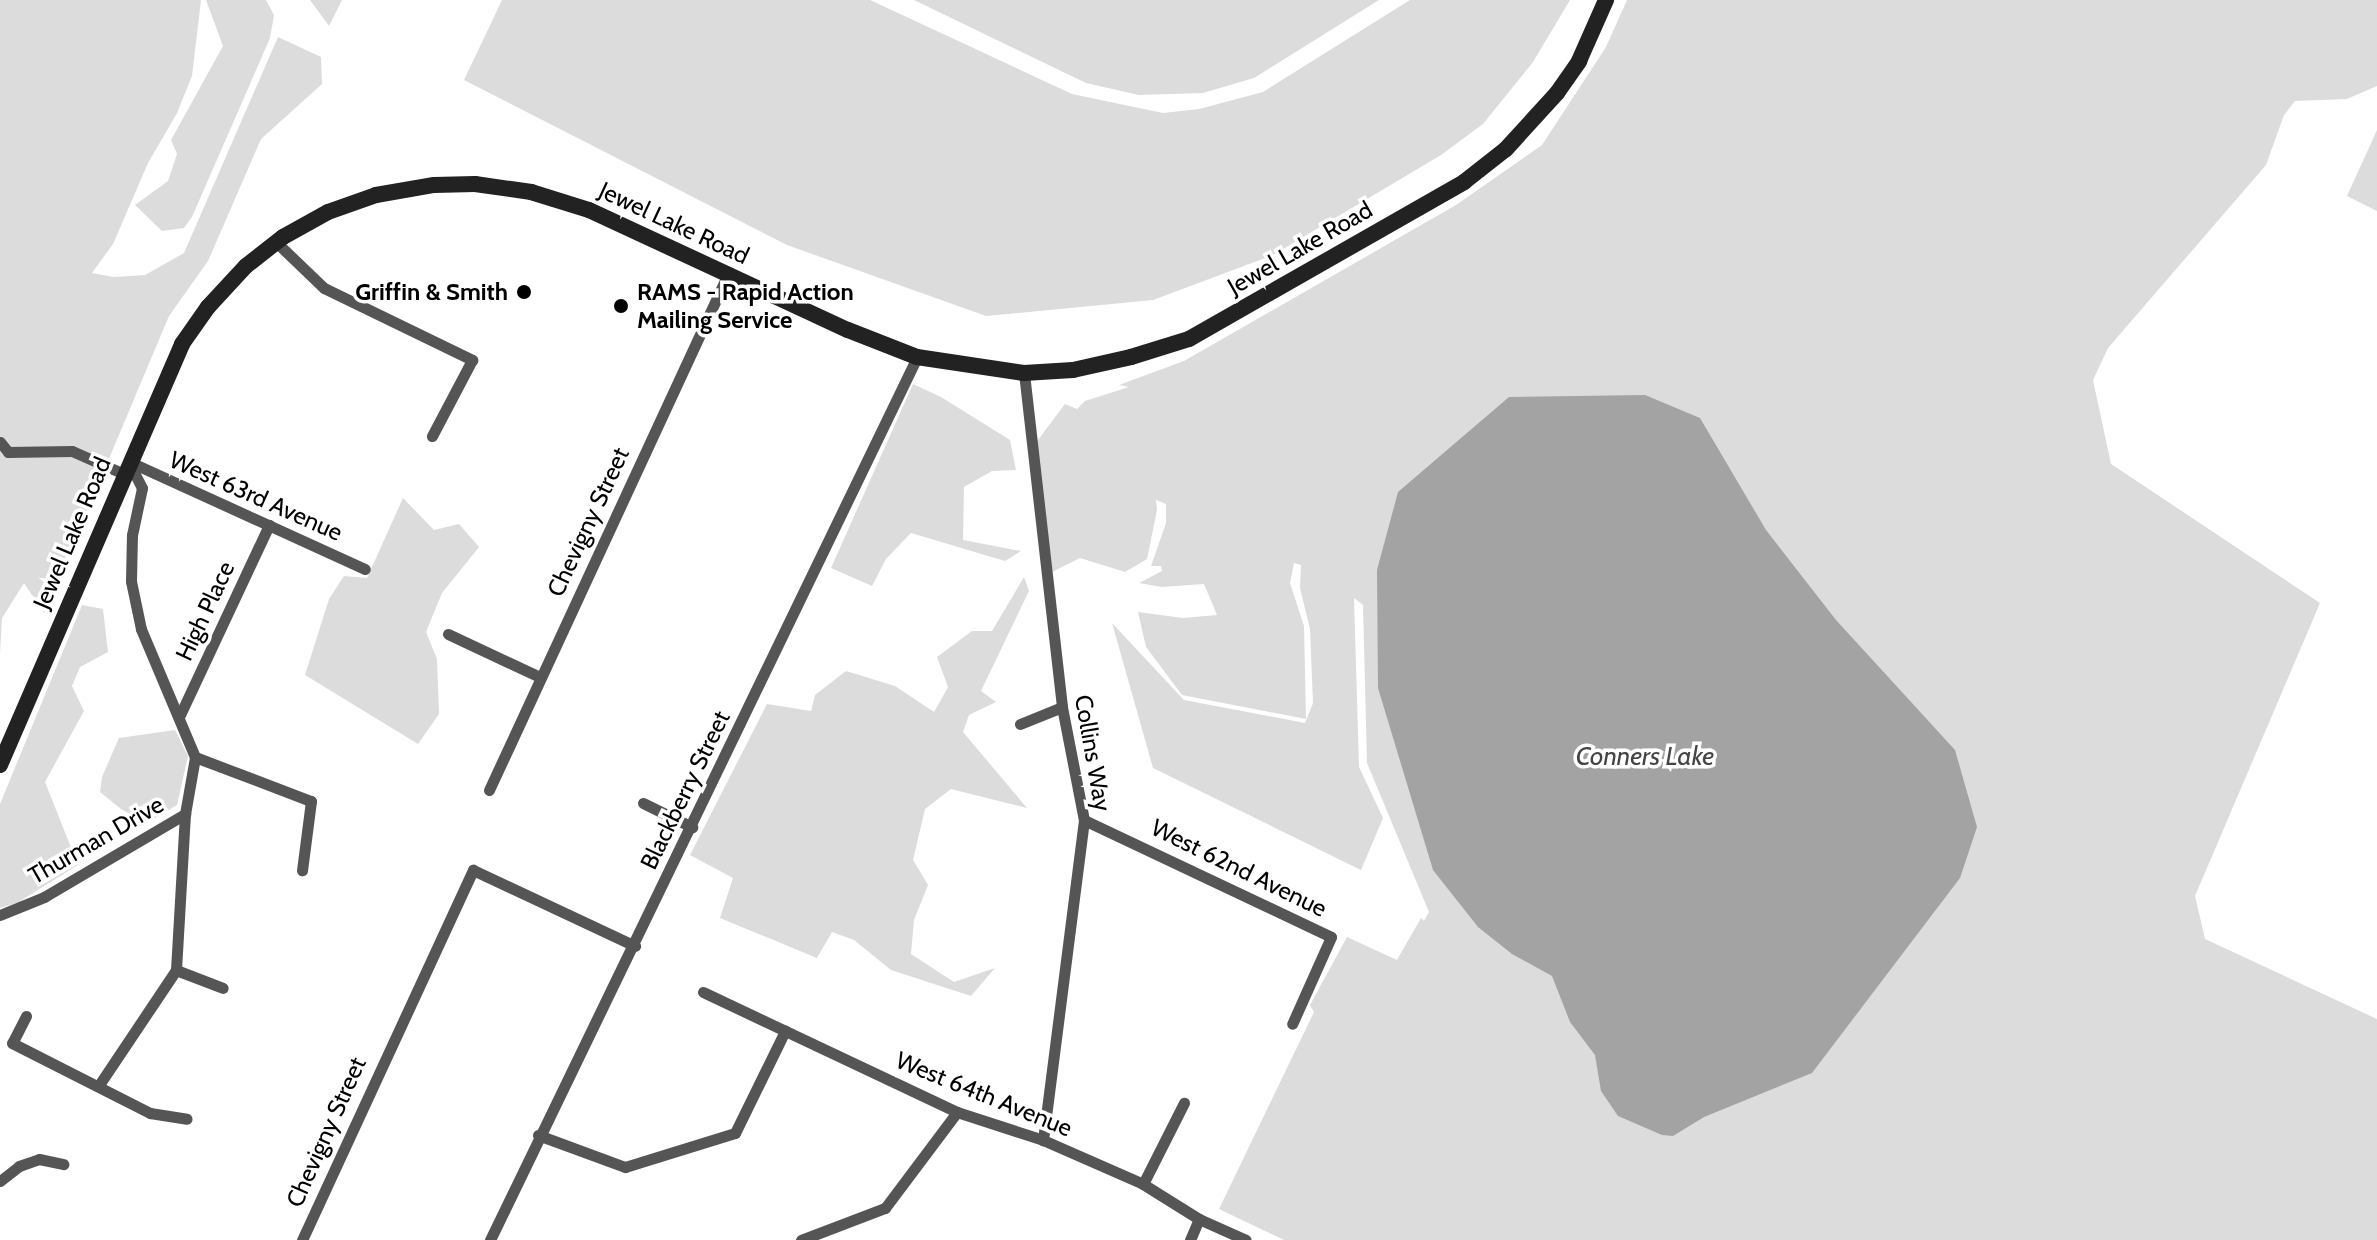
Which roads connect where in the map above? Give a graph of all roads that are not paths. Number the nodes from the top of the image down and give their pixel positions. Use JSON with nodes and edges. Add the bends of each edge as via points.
{"nodes":[{"id":1,"x":1606,"y":0,"type":"edge"},
{"id":2,"x":276,"y":242,"type":"junction"},
{"id":3,"x":728,"y":274,"type":"junction"},
{"id":4,"x":917,"y":357,"type":"junction"},
{"id":5,"x":1024,"y":373,"type":"junction"},
{"id":6,"x":432,"y":436,"type":"dead end"},
{"id":7,"x":0,"y":442,"type":"edge"},
{"id":8,"x":126,"y":468,"type":"junction"},
{"id":9,"x":269,"y":525,"type":"junction"},
{"id":10,"x":365,"y":569,"type":"dead end"},
{"id":11,"x":448,"y":634,"type":"dead end"},
{"id":12,"x":540,"y":677,"type":"junction"},
{"id":13,"x":1062,"y":707,"type":"junction"},
{"id":14,"x":180,"y":715,"type":"junction"},
{"id":15,"x":1020,"y":724,"type":"dead end"},
{"id":16,"x":195,"y":757,"type":"junction"},
{"id":17,"x":0,"y":765,"type":"edge"},
{"id":18,"x":489,"y":790,"type":"dead end"},
{"id":19,"x":643,"y":803,"type":"dead end"},
{"id":20,"x":185,"y":814,"type":"junction"},
{"id":21,"x":1084,"y":820,"type":"junction"},
{"id":22,"x":692,"y":827,"type":"junction"},
{"id":23,"x":302,"y":870,"type":"dead end"},
{"id":24,"x":0,"y":915,"type":"edge"},
{"id":25,"x":635,"y":946,"type":"junction"},
{"id":26,"x":176,"y":970,"type":"junction"},
{"id":27,"x":223,"y":988,"type":"dead end"},
{"id":28,"x":703,"y":992,"type":"dead end"},
{"id":29,"x":26,"y":1016,"type":"dead end"},
{"id":30,"x":1292,"y":1024,"type":"dead end"},
{"id":31,"x":785,"y":1031,"type":"junction"},
{"id":32,"x":99,"y":1085,"type":"junction"},
{"id":33,"x":1184,"y":1103,"type":"dead end"},
{"id":34,"x":957,"y":1112,"type":"junction"},
{"id":35,"x":187,"y":1119,"type":"dead end"},
{"id":36,"x":538,"y":1135,"type":"junction"},
{"id":37,"x":1043,"y":1140,"type":"junction"},
{"id":38,"x":63,"y":1164,"type":"dead end"},
{"id":39,"x":0,"y":1181,"type":"edge"},
{"id":40,"x":1143,"y":1184,"type":"junction"},
{"id":41,"x":1199,"y":1219,"type":"junction"},
{"id":42,"x":302,"y":1240,"type":"edge"},
{"id":43,"x":490,"y":1240,"type":"edge"},
{"id":44,"x":801,"y":1240,"type":"edge"},
{"id":45,"x":1190,"y":1240,"type":"edge"},
{"id":46,"x":1246,"y":1240,"type":"edge"}],
"edges":[{"from":1,"to":5,"type":"main road","name":"Jewel Lake Road","via":[[1579,61],[1557,93],[1506,149],[1464,182],[1189,339],[1087,367]]},
{"from":2,"to":3,"type":"main road","name":"Jewel Lake Road","via":[[367,197],[424,186],[475,184],[565,201]]},
{"from":2,"to":6,"type":"street","via":[[324,288],[472,360]]},
{"from":2,"to":8,"type":"main road","name":"Jewel Lake Road","via":[[229,283],[192,329]]},
{"from":3,"to":4,"type":"main road","name":"Jewel Lake Road"},
{"from":3,"to":12,"type":"street","name":"Chevigny Street"},
{"from":4,"to":5,"type":"main road","name":"Jewel Lake Road"},
{"from":4,"to":22,"type":"street","name":"Blackberry Street"},
{"from":5,"to":13,"type":"street","name":"Collins Way"},
{"from":7,"to":8,"type":"street","name":"West 63rd Avenue","via":[[8,452],[72,451]]},
{"from":8,"to":9,"type":"street","name":"West 63rd Avenue"},
{"from":8,"to":14,"type":"street","name":"Thurman Drive","via":[[142,488],[132,535],[131,581],[141,629]]},
{"from":8,"to":17,"type":"main road","name":"Jewel Lake Road"},
{"from":9,"to":10,"type":"street","name":"West 63rd Avenue"},
{"from":9,"to":14,"type":"street","name":"High Place"},
{"from":11,"to":12,"type":"street"},
{"from":12,"to":18,"type":"street","name":"Chevigny Street"},
{"from":13,"to":15,"type":"street"},
{"from":13,"to":21,"type":"street","name":"Collins Way"},
{"from":14,"to":16,"type":"street","name":"Thurman Drive"},
{"from":16,"to":20,"type":"street","name":"Thurman Drive"},
{"from":16,"to":23,"type":"street","via":[[311,801]]},
{"from":19,"to":22,"type":"street"},
{"from":20,"to":24,"type":"street","name":"Thurman Drive","via":[[44,897]]},
{"from":20,"to":26,"type":"street"},
{"from":21,"to":30,"type":"street","name":"West 62nd Avenue","via":[[1331,937]]},
{"from":21,"to":37,"type":"street","name":"Collins Way"},
{"from":22,"to":25,"type":"street","name":"Blackberry Street"},
{"from":25,"to":36,"type":"street","name":"Blackberry Street"},
{"from":25,"to":42,"type":"street","name":"Chevigny Street","via":[[473,870]]},
{"from":26,"to":27,"type":"street"},
{"from":26,"to":32,"type":"street"},
{"from":28,"to":31,"type":"street","name":"West 64th Avenue"},
{"from":29,"to":32,"type":"street","via":[[12,1043]]},
{"from":31,"to":34,"type":"street","name":"West 64th Avenue"},
{"from":31,"to":36,"type":"street","via":[[735,1133],[625,1167]]},
{"from":32,"to":35,"type":"street","via":[[150,1113]]},
{"from":33,"to":40,"type":"street"},
{"from":34,"to":37,"type":"street","name":"West 64th Avenue"},
{"from":34,"to":44,"type":"street","via":[[885,1208]]},
{"from":36,"to":43,"type":"street","name":"Blackberry Street"},
{"from":37,"to":40,"type":"street","name":"West 64th Avenue"},
{"from":38,"to":39,"type":"street","via":[[39,1159]]},
{"from":40,"to":41,"type":"street","name":"West 64th Avenue"},
{"from":41,"to":45,"type":"street"},
{"from":41,"to":46,"type":"street","name":"West 64th Avenue"}]}
